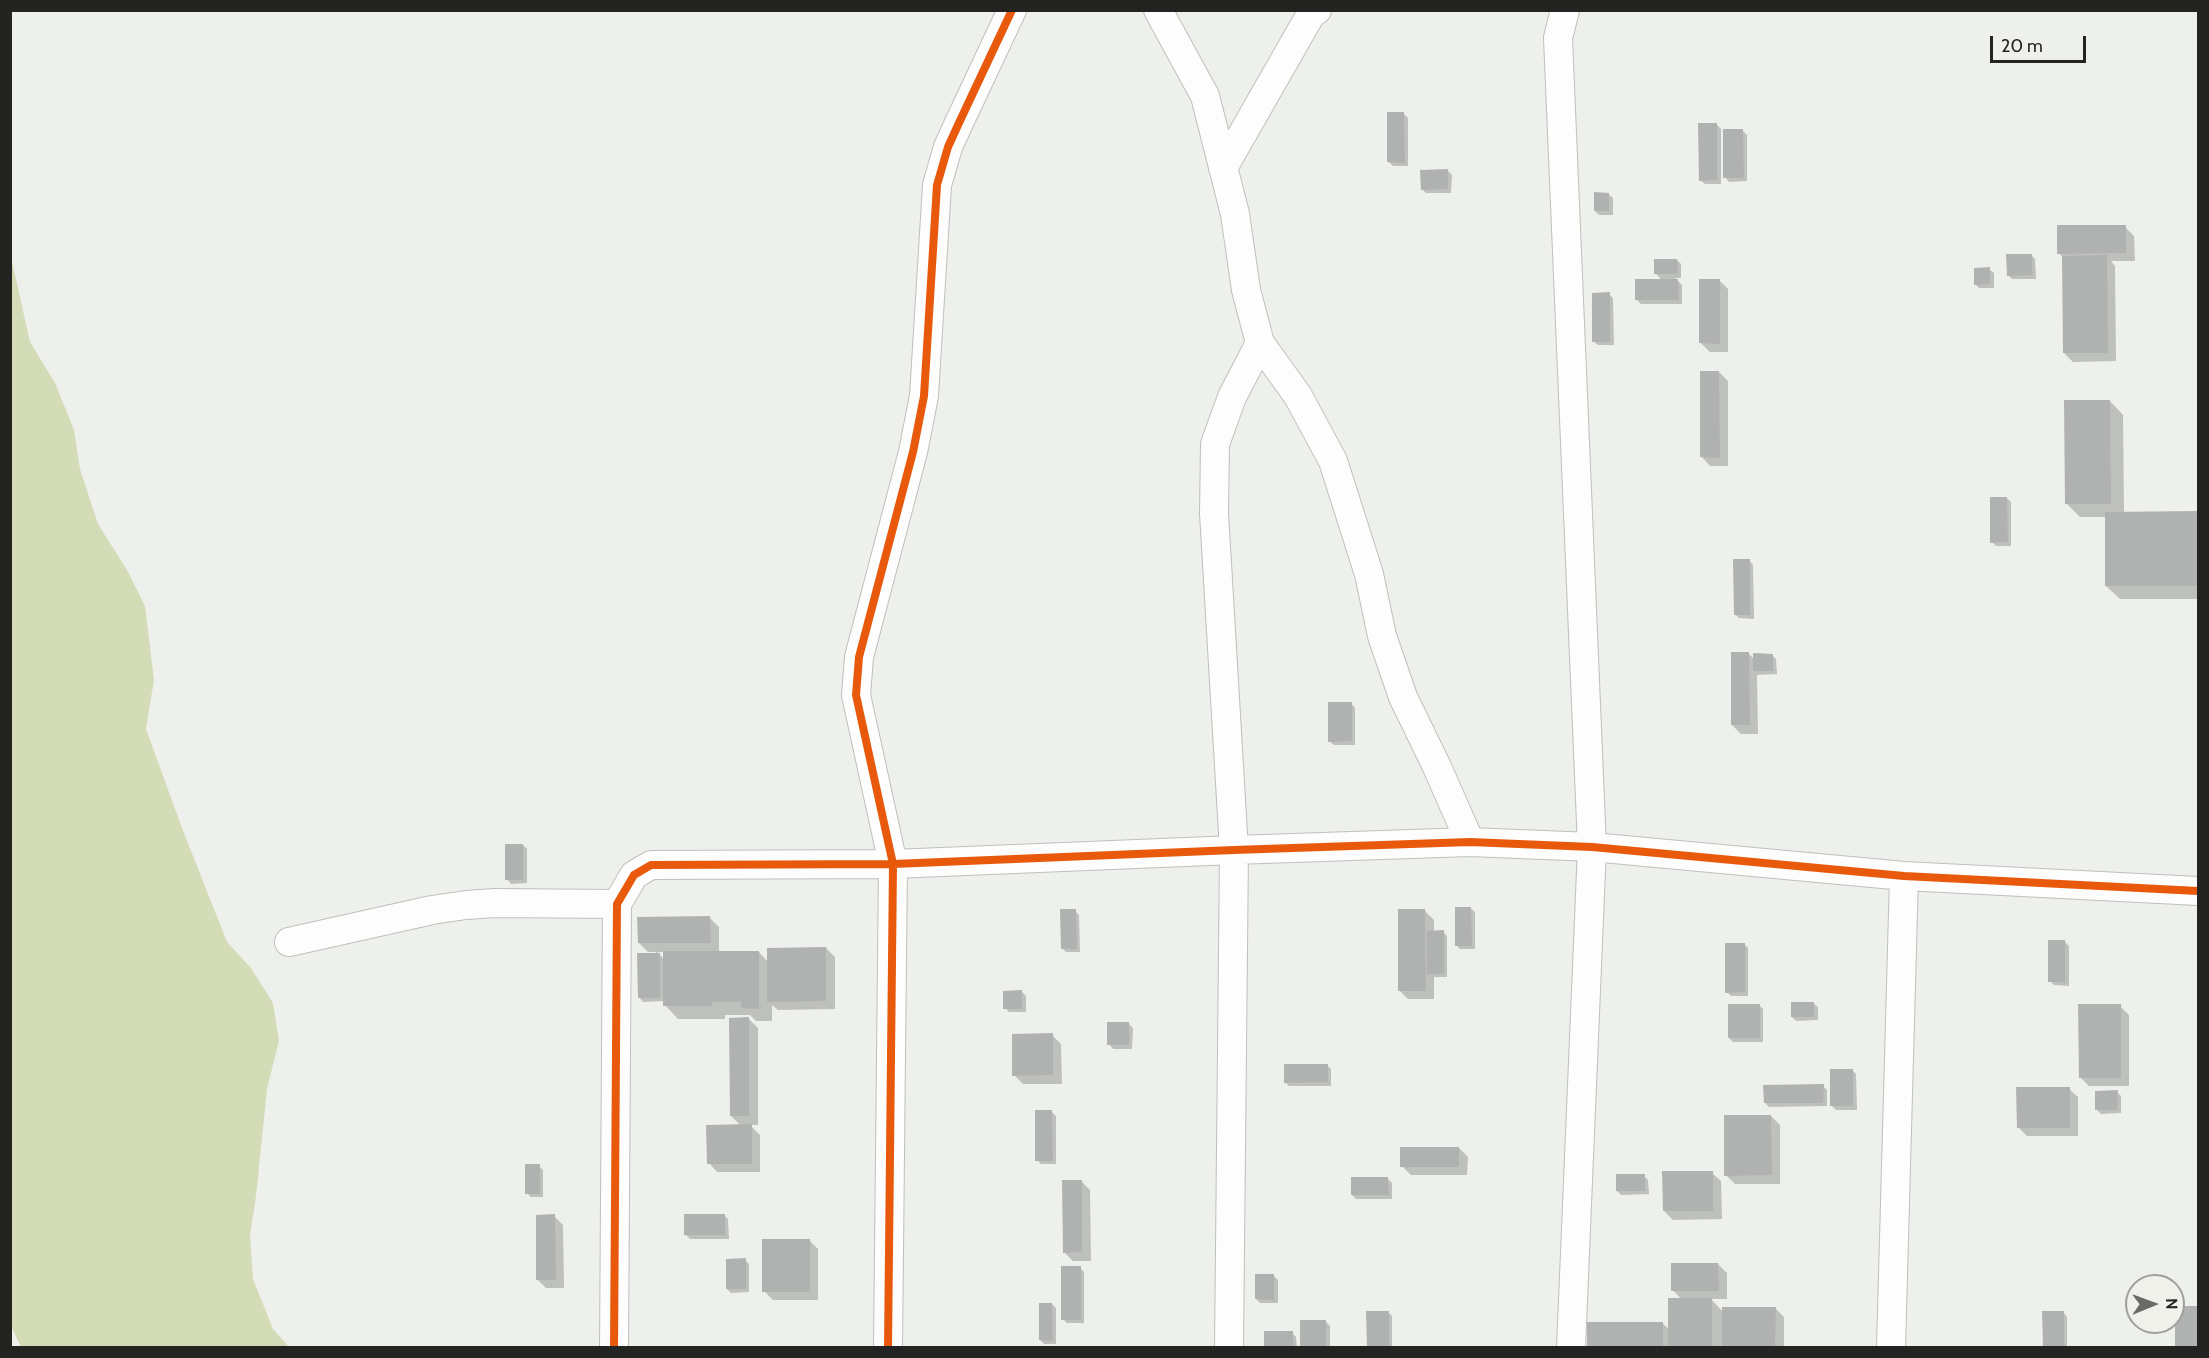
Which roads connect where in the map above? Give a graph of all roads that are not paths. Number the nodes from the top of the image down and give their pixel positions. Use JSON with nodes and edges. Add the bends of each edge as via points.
{"nodes":[{"id":1,"x":1012,"y":10,"type":"edge"},
{"id":2,"x":1158,"y":10,"type":"edge"},
{"id":3,"x":1317,"y":10,"type":"edge"},
{"id":4,"x":1565,"y":10,"type":"edge"},
{"id":5,"x":1223,"y":168,"type":"junction"},
{"id":6,"x":1260,"y":343,"type":"junction"},
{"id":7,"x":1470,"y":842,"type":"junction"},
{"id":8,"x":1592,"y":848,"type":"junction"},
{"id":9,"x":1234,"y":849,"type":"junction"},
{"id":10,"x":893,"y":864,"type":"junction"},
{"id":11,"x":1904,"y":876,"type":"junction"},
{"id":12,"x":2199,"y":891,"type":"edge"},
{"id":13,"x":617,"y":904,"type":"junction"},
{"id":14,"x":289,"y":942,"type":"dead end"},
{"id":15,"x":614,"y":1347,"type":"edge"},
{"id":16,"x":888,"y":1347,"type":"edge"},
{"id":17,"x":1230,"y":1347,"type":"edge"},
{"id":18,"x":1570,"y":1347,"type":"edge"},
{"id":19,"x":1891,"y":1347,"type":"edge"}],
"edges":[{"from":1,"to":10,"type":"street","via":[[954,132],[937,185],[924,396],[859,657],[856,695]]},
{"from":2,"to":5,"type":"street","via":[[1205,96]]},
{"from":3,"to":5,"type":"street","via":[[1311,14]]},
{"from":4,"to":8,"type":"street","via":[[1558,38]]},
{"from":5,"to":6,"type":"street"},
{"from":6,"to":7,"type":"street","via":[[1298,396],[1333,461],[1403,697]]},
{"from":6,"to":9,"type":"street","via":[[1232,397],[1215,444],[1214,513]]},
{"from":7,"to":8,"type":"street"},
{"from":7,"to":9,"type":"street"},
{"from":8,"to":11,"type":"street"},
{"from":8,"to":18,"type":"street"},
{"from":9,"to":10,"type":"street"},
{"from":9,"to":17,"type":"street"},
{"from":10,"to":13,"type":"street","via":[[651,865],[634,875]]},
{"from":10,"to":16,"type":"street"},
{"from":11,"to":12,"type":"street"},
{"from":11,"to":19,"type":"street"},
{"from":13,"to":14,"type":"street","via":[[466,905]]},
{"from":13,"to":15,"type":"street"}]}
